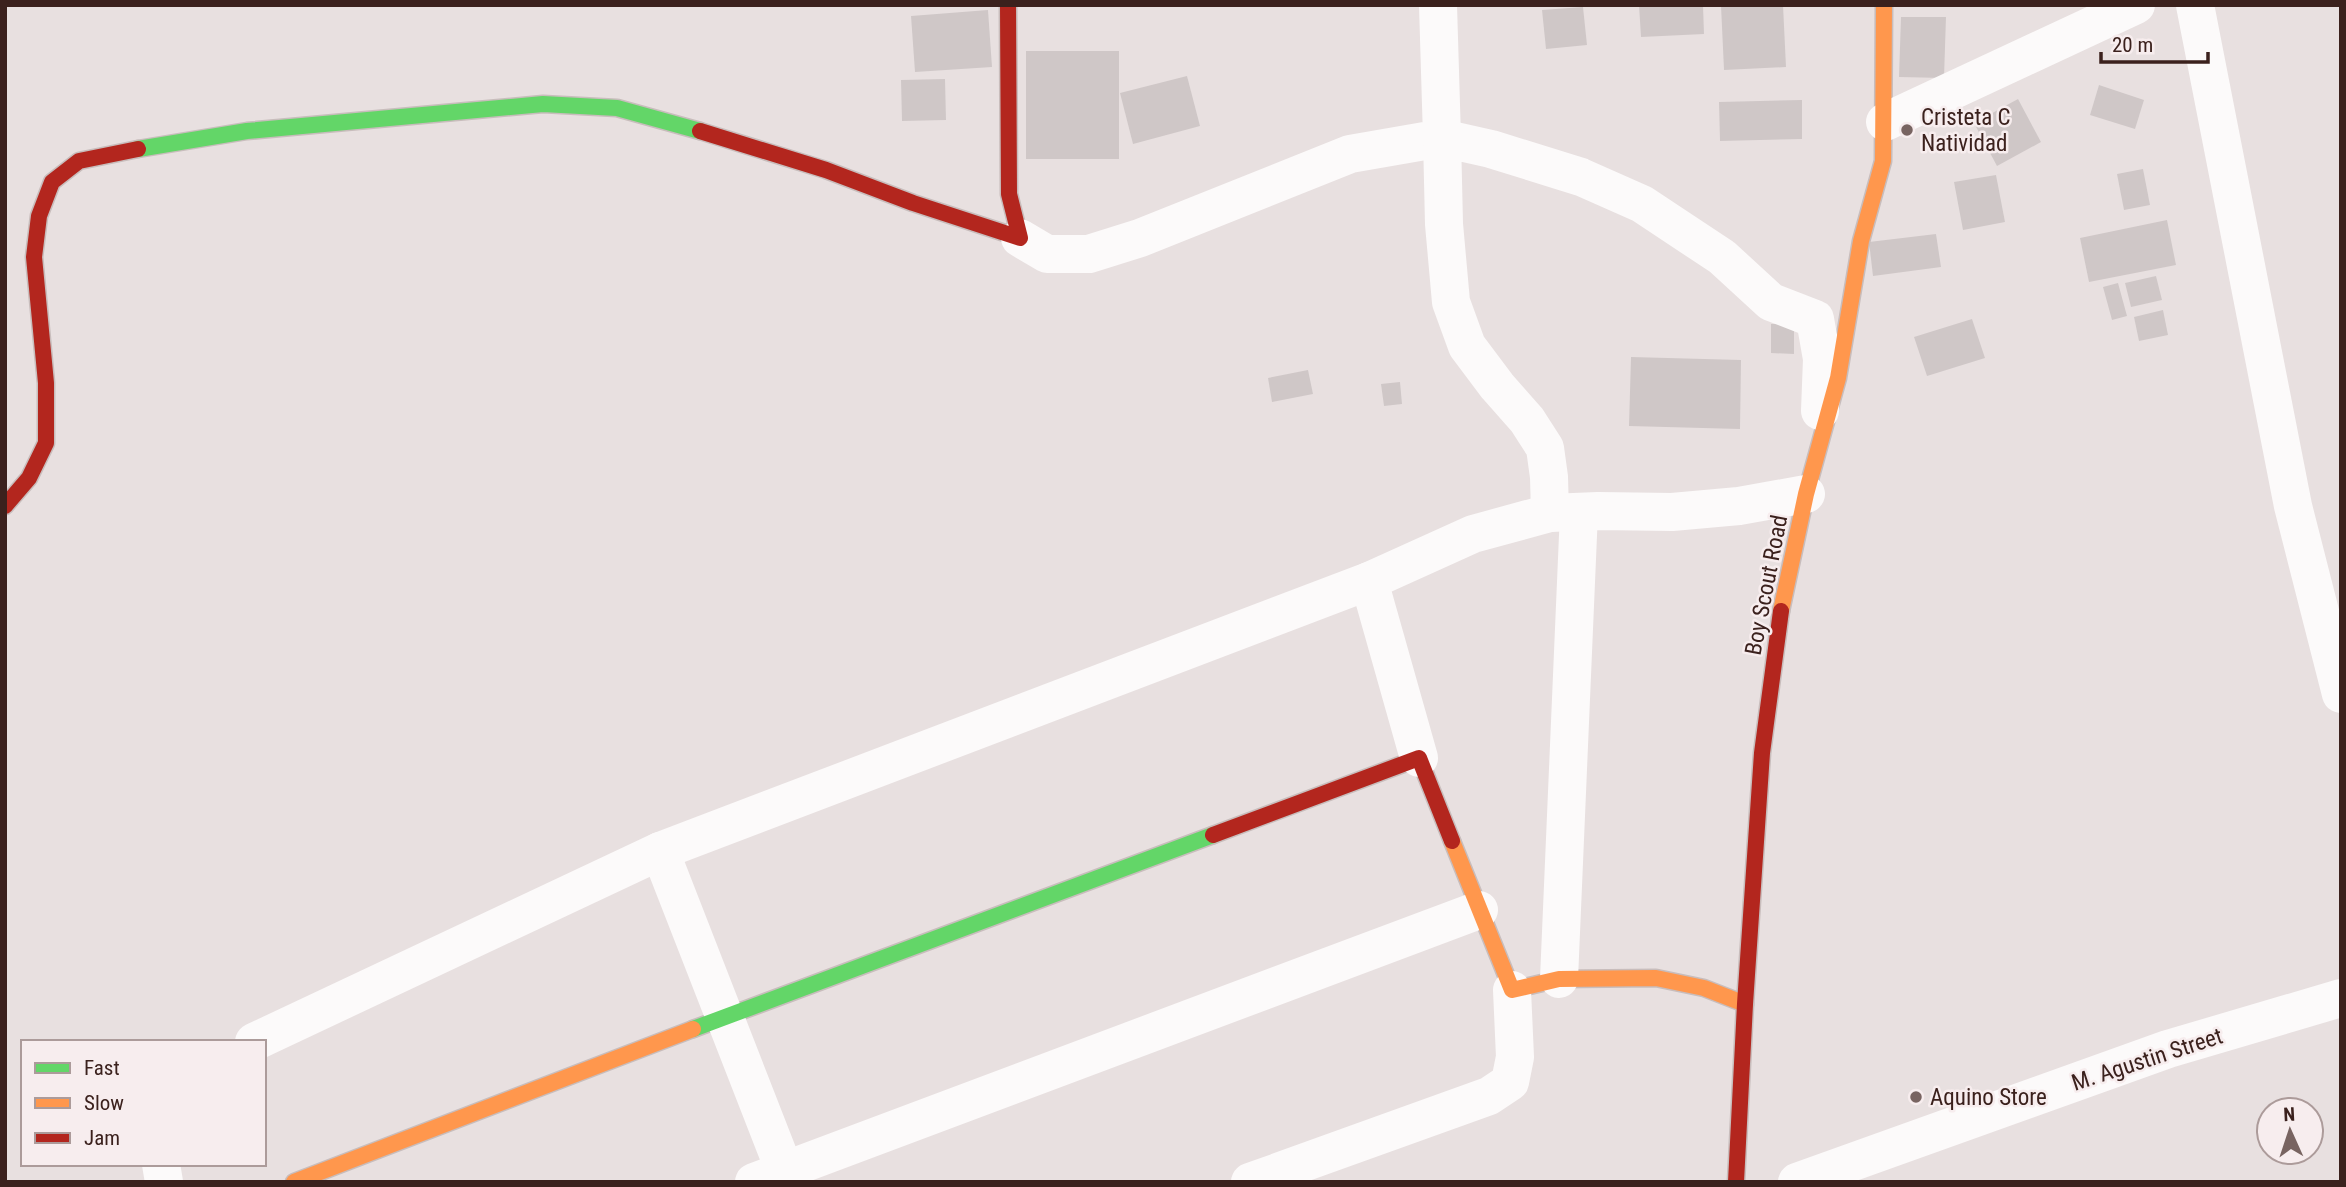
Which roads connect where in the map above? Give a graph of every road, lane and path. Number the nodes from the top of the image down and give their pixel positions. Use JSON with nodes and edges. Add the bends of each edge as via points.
{"nodes":[{"id":1,"x":1008,"y":5,"type":"edge"},
{"id":2,"x":1438,"y":5,"type":"edge"},
{"id":3,"x":1884,"y":5,"type":"edge"},
{"id":4,"x":2136,"y":5,"type":"edge"},
{"id":5,"x":2195,"y":5,"type":"edge"},
{"id":6,"x":1885,"y":121,"type":"junction"},
{"id":7,"x":1442,"y":138,"type":"junction"},
{"id":8,"x":1020,"y":238,"type":"junction"},
{"id":9,"x":1818,"y":450,"type":"junction"},
{"id":10,"x":1806,"y":494,"type":"junction"},
{"id":11,"x":5,"y":506,"type":"edge"},
{"id":12,"x":1564,"y":512,"type":"junction"},
{"id":13,"x":1369,"y":581,"type":"junction"},
{"id":14,"x":2341,"y":694,"type":"edge"},
{"id":15,"x":1419,"y":758,"type":"junction"},
{"id":16,"x":660,"y":851,"type":"junction"},
{"id":17,"x":1479,"y":910,"type":"junction"},
{"id":18,"x":1559,"y":979,"type":"junction"},
{"id":19,"x":1512,"y":990,"type":"junction"},
{"id":20,"x":2341,"y":998,"type":"edge"},
{"id":21,"x":1745,"y":1003,"type":"junction"},
{"id":22,"x":726,"y":1017,"type":"junction"},
{"id":23,"x":258,"y":1040,"type":"edge"},
{"id":24,"x":776,"y":1178,"type":"edge"},
{"id":25,"x":294,"y":1182,"type":"edge"},
{"id":26,"x":1250,"y":1182,"type":"edge"},
{"id":27,"x":1736,"y":1182,"type":"edge"},
{"id":28,"x":1797,"y":1182,"type":"edge"}],
"edges":[{"from":1,"to":8,"type":"street","via":[[1009,194]]},
{"from":2,"to":7,"type":"street"},
{"from":3,"to":6,"type":"street","name":"Boy Scout Road"},
{"from":4,"to":6,"type":"street"},
{"from":5,"to":14,"type":"street","via":[[2293,506]]},
{"from":6,"to":9,"type":"street","name":"Boy Scout Road","via":[[1883,161],[1861,241],[1839,378]]},
{"from":7,"to":8,"type":"street","via":[[1350,154],[1140,239],[1088,254],[1047,254]]},
{"from":7,"to":9,"type":"street","via":[[1581,177],[1643,204],[1721,257],[1771,302],[1815,319],[1822,359]]},
{"from":7,"to":12,"type":"street","via":[[1451,302],[1467,346],[1545,448],[1549,477]]},
{"from":8,"to":11,"type":"street","via":[[826,170],[617,108],[543,104],[247,131],[79,161],[52,182],[39,216],[34,257],[46,383],[46,443],[29,478]]},
{"from":9,"to":10,"type":"street","name":"Boy Scout Road"},
{"from":10,"to":12,"type":"street","via":[[1672,512]]},
{"from":10,"to":21,"type":"street","name":"Boy Scout Road","via":[[1781,611],[1762,753]]},
{"from":12,"to":13,"type":"street","via":[[1473,534]]},
{"from":12,"to":18,"type":"street"},
{"from":13,"to":15,"type":"street"},
{"from":13,"to":16,"type":"street"},
{"from":15,"to":17,"type":"street"},
{"from":15,"to":22,"type":"street"},
{"from":16,"to":22,"type":"street"},
{"from":16,"to":23,"type":"street"},
{"from":17,"to":19,"type":"street"},
{"from":17,"to":24,"type":"street"},
{"from":18,"to":19,"type":"street"},
{"from":18,"to":21,"type":"street","via":[[1656,978]]},
{"from":19,"to":26,"type":"street","via":[[1515,1057],[1510,1082],[1489,1096]]},
{"from":20,"to":28,"type":"street","name":"M. Agustin Street","via":[[2168,1049]]},
{"from":21,"to":27,"type":"street","name":"Boy Scout Road"},
{"from":22,"to":24,"type":"street"},
{"from":22,"to":25,"type":"street"}]}
